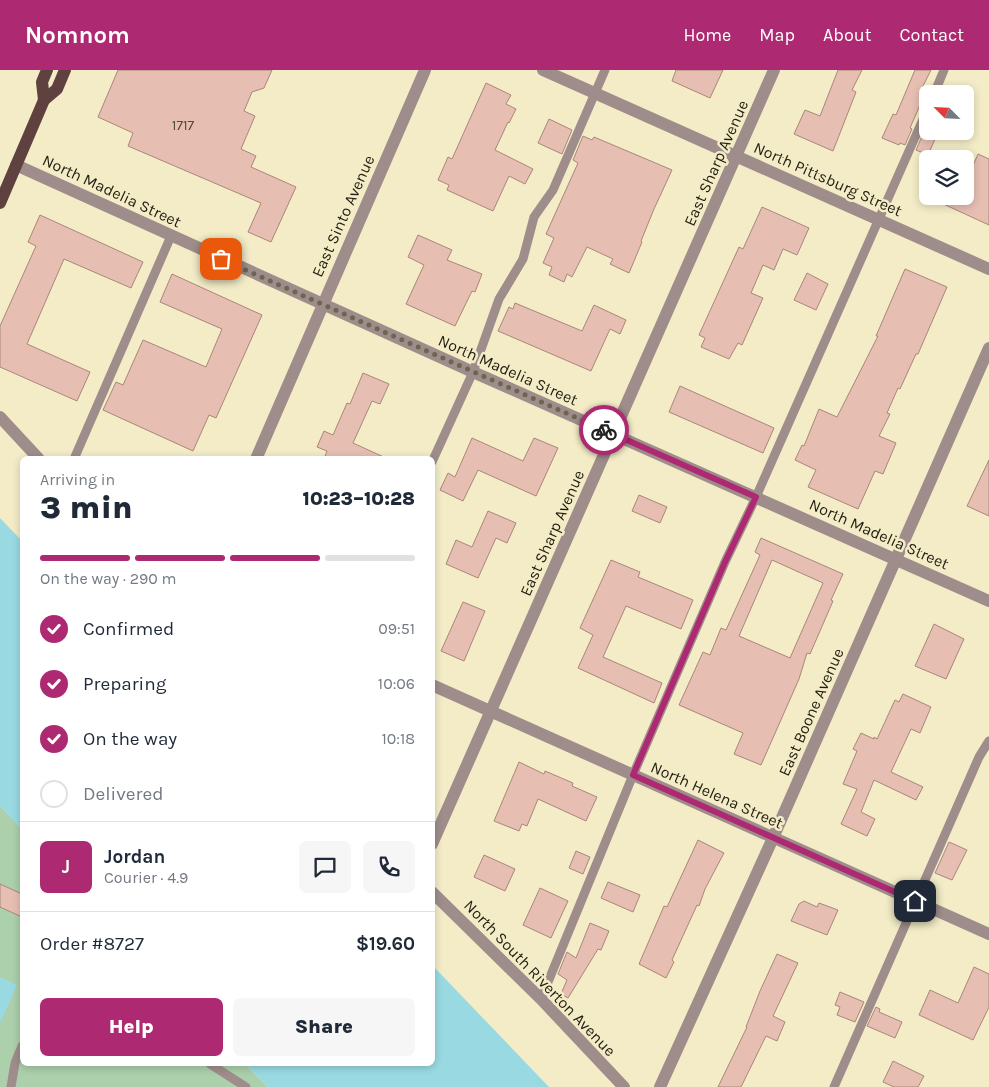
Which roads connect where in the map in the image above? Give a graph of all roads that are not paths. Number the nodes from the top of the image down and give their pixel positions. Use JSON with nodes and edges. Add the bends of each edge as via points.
{"nodes":[{"id":1,"x":48,"y":70,"type":"edge"},
{"id":2,"x":65,"y":70,"type":"edge"},
{"id":3,"x":425,"y":70,"type":"edge"},
{"id":4,"x":543,"y":70,"type":"edge"},
{"id":5,"x":605,"y":70,"type":"edge"},
{"id":6,"x":774,"y":70,"type":"edge"},
{"id":7,"x":944,"y":70,"type":"edge"},
{"id":8,"x":938,"y":85,"type":"edge"},
{"id":9,"x":595,"y":94,"type":"junction"},
{"id":10,"x":44,"y":100,"type":"junction"},
{"id":11,"x":919,"y":129,"type":"edge"},
{"id":12,"x":736,"y":156,"type":"junction"},
{"id":13,"x":16,"y":165,"type":"junction"},
{"id":14,"x":0,"y":202,"type":"edge"},
{"id":15,"x":879,"y":221,"type":"junction"},
{"id":16,"x":171,"y":236,"type":"junction"},
{"id":17,"x":989,"y":269,"type":"edge"},
{"id":18,"x":323,"y":304,"type":"junction"},
{"id":19,"x":989,"y":348,"type":"edge"},
{"id":20,"x":473,"y":372,"type":"junction"},
{"id":21,"x":0,"y":417,"type":"edge"},
{"id":22,"x":613,"y":434,"type":"junction"},
{"id":23,"x":36,"y":456,"type":"edge"},
{"id":24,"x":75,"y":456,"type":"edge"},
{"id":25,"x":257,"y":456,"type":"edge"},
{"id":26,"x":435,"y":456,"type":"edge"},
{"id":27,"x":756,"y":497,"type":"junction"},
{"id":28,"x":897,"y":559,"type":"junction"},
{"id":29,"x":989,"y":601,"type":"edge"},
{"id":30,"x":435,"y":686,"type":"edge"},
{"id":31,"x":491,"y":712,"type":"junction"},
{"id":32,"x":989,"y":741,"type":"edge"},
{"id":33,"x":633,"y":775,"type":"junction"},
{"id":34,"x":435,"y":837,"type":"edge"},
{"id":35,"x":773,"y":838,"type":"junction"},
{"id":36,"x":435,"y":895,"type":"edge"},
{"id":37,"x":915,"y":901,"type":"junction"},
{"id":38,"x":989,"y":934,"type":"edge"},
{"id":39,"x":541,"y":999,"type":"junction"},
{"id":40,"x":20,"y":1051,"type":"edge"},
{"id":41,"x":213,"y":1066,"type":"edge"},
{"id":42,"x":11,"y":1087,"type":"edge"},
{"id":43,"x":246,"y":1087,"type":"edge"},
{"id":44,"x":624,"y":1087,"type":"edge"},
{"id":45,"x":660,"y":1087,"type":"edge"},
{"id":46,"x":834,"y":1087,"type":"edge"}],
"edges":[{"from":1,"to":10,"type":"main road","via":[[42,82]]},
{"from":2,"to":10,"type":"main road","via":[[57,89]]},
{"from":3,"to":18,"type":"street","name":"East Sinto Avenue"},
{"from":4,"to":9,"type":"street","name":"North Pittsburg Street"},
{"from":5,"to":9,"type":"lane"},
{"from":6,"to":12,"type":"street","name":"East Sharp Avenue"},
{"from":7,"to":8,"type":"lane"},
{"from":9,"to":12,"type":"street","name":"North Pittsburg Street"},
{"from":9,"to":20,"type":"lane","via":[[553,190],[534,217],[523,259],[499,300]]},
{"from":10,"to":13,"type":"main road"},
{"from":11,"to":15,"type":"lane"},
{"from":12,"to":15,"type":"street","name":"North Pittsburg Street"},
{"from":12,"to":22,"type":"street","name":"East Sharp Avenue"},
{"from":13,"to":14,"type":"main road"},
{"from":13,"to":16,"type":"street","name":"North Madelia Street"},
{"from":15,"to":17,"type":"street","name":"North Pittsburg Street"},
{"from":15,"to":27,"type":"lane"},
{"from":16,"to":18,"type":"street","name":"North Madelia Street"},
{"from":16,"to":24,"type":"lane"},
{"from":18,"to":20,"type":"street","name":"North Madelia Street"},
{"from":18,"to":25,"type":"street","name":"East Sinto Avenue"},
{"from":19,"to":28,"type":"street","name":"East Boone Avenue"},
{"from":20,"to":22,"type":"street","name":"North Madelia Street"},
{"from":20,"to":26,"type":"lane"},
{"from":21,"to":23,"type":"street"},
{"from":22,"to":27,"type":"street","name":"North Madelia Street"},
{"from":22,"to":31,"type":"street","name":"East Sharp Avenue"},
{"from":27,"to":28,"type":"street","name":"North Madelia Street"},
{"from":27,"to":33,"type":"lane"},
{"from":28,"to":29,"type":"street","name":"North Madelia Street"},
{"from":28,"to":35,"type":"street","name":"East Boone Avenue"},
{"from":30,"to":31,"type":"street","name":"North Helena Street"},
{"from":31,"to":33,"type":"street","name":"North Helena Street"},
{"from":31,"to":34,"type":"street","name":"East Sharp Avenue"},
{"from":32,"to":37,"type":"lane"},
{"from":33,"to":35,"type":"street","name":"North Helena Street"},
{"from":33,"to":39,"type":"lane"},
{"from":35,"to":37,"type":"street","name":"North Helena Street"},
{"from":35,"to":45,"type":"street","name":"East Boone Avenue"},
{"from":36,"to":39,"type":"street","name":"North South Riverton Avenue"},
{"from":37,"to":38,"type":"street","name":"North Helena Street"},
{"from":37,"to":46,"type":"lane"},
{"from":39,"to":44,"type":"street","name":"North South Riverton Avenue"},
{"from":40,"to":42,"type":"lane"},
{"from":41,"to":43,"type":"lane"}]}
